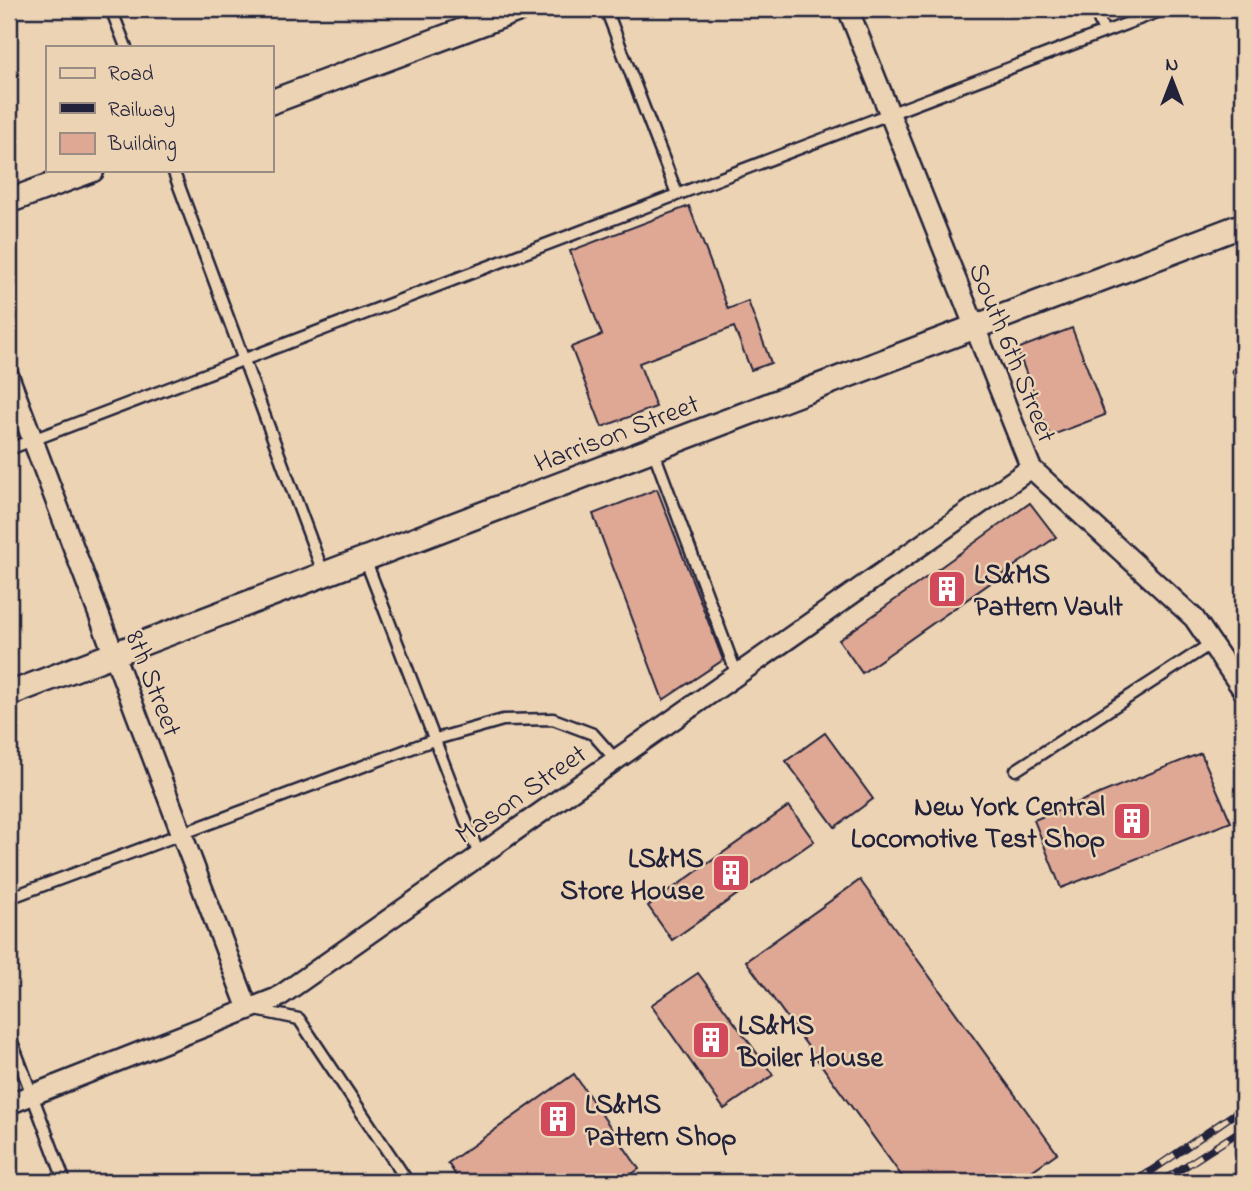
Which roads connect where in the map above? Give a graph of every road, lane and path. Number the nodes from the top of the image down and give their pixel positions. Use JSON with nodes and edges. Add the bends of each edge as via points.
{"nodes":[{"id":1,"x":111,"y":9,"type":"edge"},
{"id":2,"x":520,"y":9,"type":"edge"},
{"id":3,"x":606,"y":9,"type":"edge"},
{"id":4,"x":848,"y":9,"type":"edge"},
{"id":5,"x":1096,"y":9,"type":"edge"},
{"id":6,"x":1165,"y":9,"type":"edge"},
{"id":7,"x":1104,"y":32,"type":"junction"},
{"id":8,"x":126,"y":46,"type":"edge"},
{"id":9,"x":273,"y":101,"type":"edge"},
{"id":10,"x":889,"y":113,"type":"junction"},
{"id":11,"x":87,"y":172,"type":"edge"},
{"id":12,"x":174,"y":172,"type":"edge"},
{"id":13,"x":677,"y":194,"type":"junction"},
{"id":14,"x":9,"y":201,"type":"edge"},
{"id":15,"x":1243,"y":225,"type":"edge"},
{"id":16,"x":974,"y":328,"type":"junction"},
{"id":17,"x":245,"y":359,"type":"junction"},
{"id":18,"x":9,"y":377,"type":"edge"},
{"id":19,"x":33,"y":440,"type":"junction"},
{"id":20,"x":9,"y":449,"type":"edge"},
{"id":21,"x":653,"y":450,"type":"junction"},
{"id":22,"x":1031,"y":468,"type":"junction"},
{"id":23,"x":365,"y":559,"type":"junction"},
{"id":24,"x":324,"y":575,"type":"junction"},
{"id":25,"x":1212,"y":643,"type":"junction"},
{"id":26,"x":114,"y":655,"type":"junction"},
{"id":27,"x":737,"y":675,"type":"junction"},
{"id":28,"x":1243,"y":690,"type":"edge"},
{"id":29,"x":9,"y":694,"type":"edge"},
{"id":30,"x":436,"y":739,"type":"junction"},
{"id":31,"x":616,"y":760,"type":"junction"},
{"id":32,"x":1016,"y":770,"type":"dead end"},
{"id":33,"x":182,"y":833,"type":"junction"},
{"id":34,"x":480,"y":856,"type":"junction"},
{"id":35,"x":9,"y":898,"type":"edge"},
{"id":36,"x":248,"y":1009,"type":"junction"},
{"id":37,"x":9,"y":1034,"type":"edge"},
{"id":38,"x":32,"y":1095,"type":"junction"},
{"id":39,"x":9,"y":1104,"type":"edge"},
{"id":40,"x":65,"y":1182,"type":"edge"},
{"id":41,"x":408,"y":1182,"type":"edge"}],
"edges":[{"from":1,"to":8,"type":"lane"},
{"from":2,"to":9,"type":"street"},
{"from":3,"to":13,"type":"lane"},
{"from":4,"to":10,"type":"street","name":"South 6th Street"},
{"from":5,"to":7,"type":"lane"},
{"from":6,"to":7,"type":"lane"},
{"from":7,"to":10,"type":"lane"},
{"from":10,"to":13,"type":"lane"},
{"from":10,"to":16,"type":"street","name":"South 6th Street"},
{"from":11,"to":14,"type":"street"},
{"from":12,"to":17,"type":"lane"},
{"from":13,"to":17,"type":"lane"},
{"from":15,"to":16,"type":"street","name":"Harrison Street"},
{"from":16,"to":21,"type":"street","name":"Harrison Street"},
{"from":16,"to":22,"type":"street","name":"South 6th Street"},
{"from":17,"to":19,"type":"lane"},
{"from":17,"to":24,"type":"lane"},
{"from":18,"to":19,"type":"street","name":"8th Street"},
{"from":19,"to":20,"type":"lane"},
{"from":19,"to":26,"type":"street","name":"8th Street"},
{"from":21,"to":23,"type":"street","name":"Harrison Street"},
{"from":21,"to":27,"type":"lane"},
{"from":22,"to":25,"type":"street","name":"South 6th Street","via":[[1194,618]]},
{"from":22,"to":27,"type":"street","name":"Mason Street"},
{"from":23,"to":24,"type":"street","name":"Harrison Street"},
{"from":23,"to":30,"type":"lane"},
{"from":24,"to":26,"type":"street","name":"Harrison Street"},
{"from":25,"to":28,"type":"street","name":"South 6th Street"},
{"from":25,"to":32,"type":"lane"},
{"from":26,"to":29,"type":"street","name":"Harrison Street"},
{"from":26,"to":33,"type":"street","name":"8th Street"},
{"from":27,"to":31,"type":"street","name":"Mason Street"},
{"from":30,"to":31,"type":"lane","via":[[503,720],[553,719],[593,734]]},
{"from":30,"to":33,"type":"lane"},
{"from":30,"to":34,"type":"lane"},
{"from":31,"to":34,"type":"street","name":"Mason Street"},
{"from":33,"to":35,"type":"lane"},
{"from":33,"to":36,"type":"street","name":"8th Street"},
{"from":34,"to":36,"type":"street","name":"Mason Street","via":[[277,998]]},
{"from":36,"to":38,"type":"street","name":"Mason Street"},
{"from":36,"to":41,"type":"lane","via":[[299,1018]]},
{"from":37,"to":38,"type":"lane"},
{"from":38,"to":39,"type":"street","name":"Mason Street"},
{"from":38,"to":40,"type":"lane"}]}
